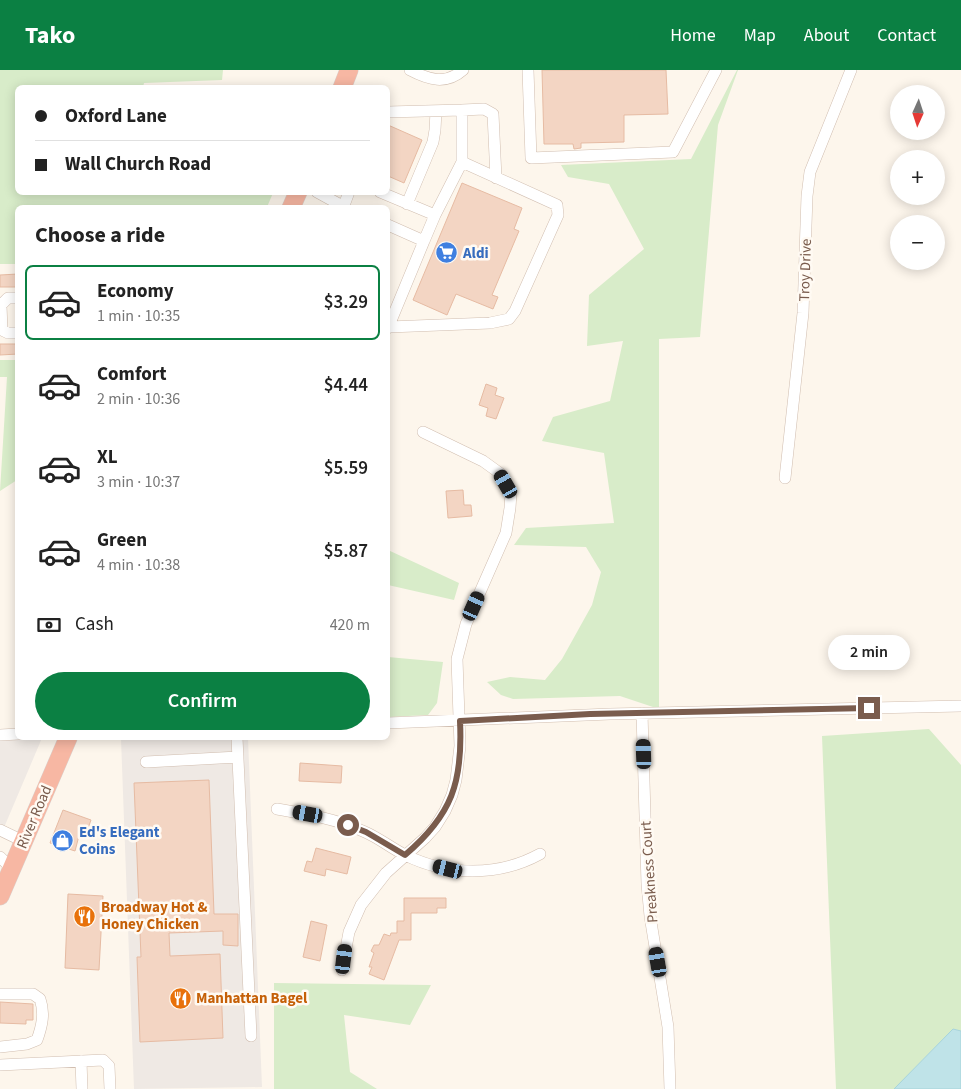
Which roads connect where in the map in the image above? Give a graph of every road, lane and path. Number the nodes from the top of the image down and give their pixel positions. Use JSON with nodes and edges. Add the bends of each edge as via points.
{"nodes":[{"id":1,"x":349,"y":70,"type":"edge"},
{"id":2,"x":410,"y":70,"type":"edge"},
{"id":3,"x":463,"y":70,"type":"edge"},
{"id":4,"x":528,"y":70,"type":"edge"},
{"id":5,"x":716,"y":70,"type":"edge"},
{"id":6,"x":851,"y":70,"type":"edge"},
{"id":7,"x":343,"y":85,"type":"edge"},
{"id":8,"x":462,"y":110,"type":"junction"},
{"id":9,"x":436,"y":111,"type":"junction"},
{"id":10,"x":390,"y":112,"type":"edge"},
{"id":11,"x":462,"y":162,"type":"junction"},
{"id":12,"x":496,"y":178,"type":"junction"},
{"id":13,"x":322,"y":195,"type":"edge"},
{"id":14,"x":387,"y":195,"type":"edge"},
{"id":15,"x":407,"y":204,"type":"junction"},
{"id":16,"x":340,"y":205,"type":"edge"},
{"id":17,"x":435,"y":215,"type":"junction"},
{"id":18,"x":390,"y":226,"type":"edge"},
{"id":19,"x":424,"y":241,"type":"junction"},
{"id":20,"x":15,"y":298,"type":"edge"},
{"id":21,"x":390,"y":323,"type":"edge"},
{"id":22,"x":390,"y":328,"type":"edge"},
{"id":23,"x":15,"y":333,"type":"edge"},
{"id":24,"x":423,"y":432,"type":"dead end"},
{"id":25,"x":785,"y":478,"type":"dead end"},
{"id":26,"x":961,"y":706,"type":"edge"},
{"id":27,"x":642,"y":713,"type":"junction"},
{"id":28,"x":460,"y":721,"type":"junction"},
{"id":29,"x":390,"y":723,"type":"edge"},
{"id":30,"x":15,"y":734,"type":"edge"},
{"id":31,"x":0,"y":735,"type":"edge"},
{"id":32,"x":67,"y":740,"type":"edge"},
{"id":33,"x":237,"y":740,"type":"edge"},
{"id":34,"x":238,"y":757,"type":"junction"},
{"id":35,"x":146,"y":762,"type":"dead end"},
{"id":36,"x":277,"y":809,"type":"dead end"},
{"id":37,"x":2,"y":835,"type":"edge"},
{"id":38,"x":23,"y":841,"type":"junction"},
{"id":39,"x":540,"y":854,"type":"dead end"},
{"id":40,"x":405,"y":855,"type":"junction"},
{"id":41,"x":6,"y":863,"type":"edge"},
{"id":42,"x":0,"y":896,"type":"edge"},
{"id":43,"x":342,"y":970,"type":"dead end"},
{"id":44,"x":0,"y":994,"type":"edge"},
{"id":45,"x":251,"y":1036,"type":"dead end"},
{"id":46,"x":0,"y":1047,"type":"edge"},
{"id":47,"x":80,"y":1061,"type":"junction"},
{"id":48,"x":0,"y":1065,"type":"edge"},
{"id":49,"x":82,"y":1089,"type":"edge"},
{"id":50,"x":110,"y":1089,"type":"edge"},
{"id":51,"x":670,"y":1089,"type":"edge"}],
"edges":[{"from":1,"to":7,"type":"highway"},
{"from":2,"to":3,"type":"street","via":[[426,78],[450,79]]},
{"from":4,"to":5,"type":"street","via":[[531,158],[674,152]]},
{"from":6,"to":25,"type":"street","name":"Troy Drive","via":[[810,172],[803,313]]},
{"from":8,"to":9,"type":"street"},
{"from":8,"to":11,"type":"street"},
{"from":8,"to":12,"type":"street","via":[[484,109],[493,114]]},
{"from":9,"to":10,"type":"street"},
{"from":9,"to":15,"type":"street","via":[[432,142]]},
{"from":11,"to":12,"type":"street"},
{"from":11,"to":17,"type":"street"},
{"from":12,"to":22,"type":"street","via":[[557,205],[558,215],[515,311],[509,319],[490,323]]},
{"from":13,"to":16,"type":"street"},
{"from":14,"to":15,"type":"street"},
{"from":15,"to":17,"type":"street"},
{"from":17,"to":19,"type":"street"},
{"from":18,"to":19,"type":"street"},
{"from":19,"to":21,"type":"street"},
{"from":20,"to":23,"type":"street","via":[[8,298],[1,305],[2,330]]},
{"from":24,"to":28,"type":"street","via":[[483,461],[500,474],[511,493],[506,533],[460,644],[457,659]]},
{"from":26,"to":27,"type":"street"},
{"from":27,"to":28,"type":"street"},
{"from":27,"to":51,"type":"street","name":"Preakness Court","via":[[647,884],[668,1027]]},
{"from":28,"to":29,"type":"street"},
{"from":28,"to":40,"type":"street","via":[[459,764],[452,795],[435,827]]},
{"from":30,"to":31,"type":"street"},
{"from":32,"to":38,"type":"highway","name":"River Road"},
{"from":33,"to":34,"type":"street"},
{"from":34,"to":35,"type":"street"},
{"from":34,"to":45,"type":"street"},
{"from":36,"to":40,"type":"street","via":[[348,825]]},
{"from":37,"to":38,"type":"street"},
{"from":38,"to":41,"type":"highway","name":"River Road"},
{"from":39,"to":40,"type":"street","via":[[512,866],[462,872]]},
{"from":40,"to":43,"type":"street","via":[[361,905],[349,932]]},
{"from":41,"to":42,"type":"highway","name":"River Road"},
{"from":44,"to":46,"type":"street","via":[[32,994],[40,999],[44,1010],[37,1040]]},
{"from":47,"to":48,"type":"street"},
{"from":47,"to":49,"type":"street"},
{"from":47,"to":50,"type":"street","via":[[106,1061]]}]}
